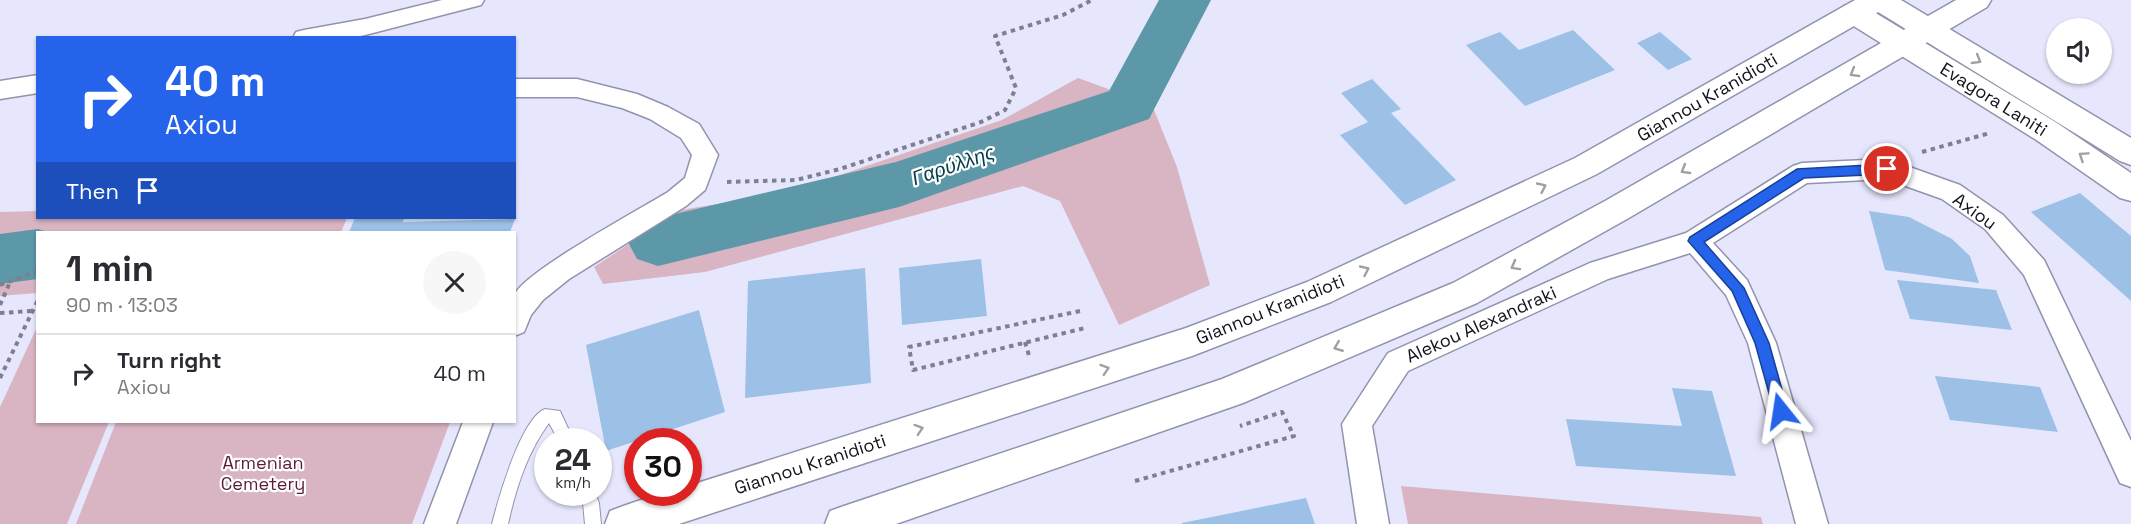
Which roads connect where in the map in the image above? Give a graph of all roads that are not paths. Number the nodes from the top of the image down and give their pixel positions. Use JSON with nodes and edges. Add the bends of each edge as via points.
{"nodes":[{"id":1,"x":473,"y":0,"type":"edge"},
{"id":2,"x":1977,"y":0,"type":"edge"},
{"id":3,"x":1870,"y":4,"type":"edge"},
{"id":4,"x":350,"y":34,"type":"edge"},
{"id":5,"x":327,"y":36,"type":"edge"},
{"id":6,"x":1916,"y":37,"type":"junction"},
{"id":7,"x":36,"y":84,"type":"edge"},
{"id":8,"x":516,"y":88,"type":"edge"},
{"id":9,"x":0,"y":90,"type":"edge"},
{"id":10,"x":2131,"y":153,"type":"edge"},
{"id":11,"x":2131,"y":189,"type":"edge"},
{"id":12,"x":1695,"y":241,"type":"junction"},
{"id":13,"x":516,"y":318,"type":"edge"},
{"id":14,"x":478,"y":423,"type":"edge"},
{"id":15,"x":536,"y":428,"type":"edge"},
{"id":16,"x":561,"y":428,"type":"edge"},
{"id":17,"x":534,"y":432,"type":"edge"},
{"id":18,"x":2131,"y":473,"type":"edge"},
{"id":19,"x":591,"y":506,"type":"edge"},
{"id":20,"x":440,"y":524,"type":"edge"},
{"id":21,"x":500,"y":524,"type":"edge"},
{"id":22,"x":593,"y":524,"type":"edge"},
{"id":23,"x":624,"y":524,"type":"edge"},
{"id":24,"x":844,"y":524,"type":"edge"},
{"id":25,"x":1373,"y":524,"type":"edge"},
{"id":26,"x":1812,"y":524,"type":"edge"}],
"edges":[{"from":1,"to":4,"type":"street"},
{"from":2,"to":6,"type":"main road"},
{"from":3,"to":6,"type":"main road","name":"Evagora Laniti"},
{"from":23,"to":3,"type":"main road","name":"Giannou Kranidioti","one_way":true,"via":[[1192,340],[1319,292],[1586,166]]},
{"from":4,"to":5,"type":"street"},
{"from":6,"to":10,"type":"main road","name":"Evagora Laniti","one_way":true},
{"from":11,"to":6,"type":"main road","name":"Evagora Laniti","one_way":true},
{"from":6,"to":24,"type":"main road","one_way":true,"via":[[1465,293],[1230,392]]},
{"from":7,"to":9,"type":"street"},
{"from":8,"to":13,"type":"street","via":[[577,87],[628,100],[690,130],[705,154],[696,183],[648,218],[559,271],[533,292]]},
{"from":12,"to":18,"type":"street","name":"Axiou","via":[[1802,173],[1887,169],[1950,192],[1994,222],[2034,267]]},
{"from":12,"to":25,"type":"street","name":"Alekou Alexandraki","via":[[1600,271],[1398,362],[1357,424]]},
{"from":12,"to":26,"type":"street","via":[[1737,288],[1762,343]]},
{"from":14,"to":20,"type":"street"},
{"from":15,"to":16,"type":"lane","via":[[545,416],[555,416]]},
{"from":17,"to":21,"type":"lane"},
{"from":19,"to":22,"type":"lane"}]}
